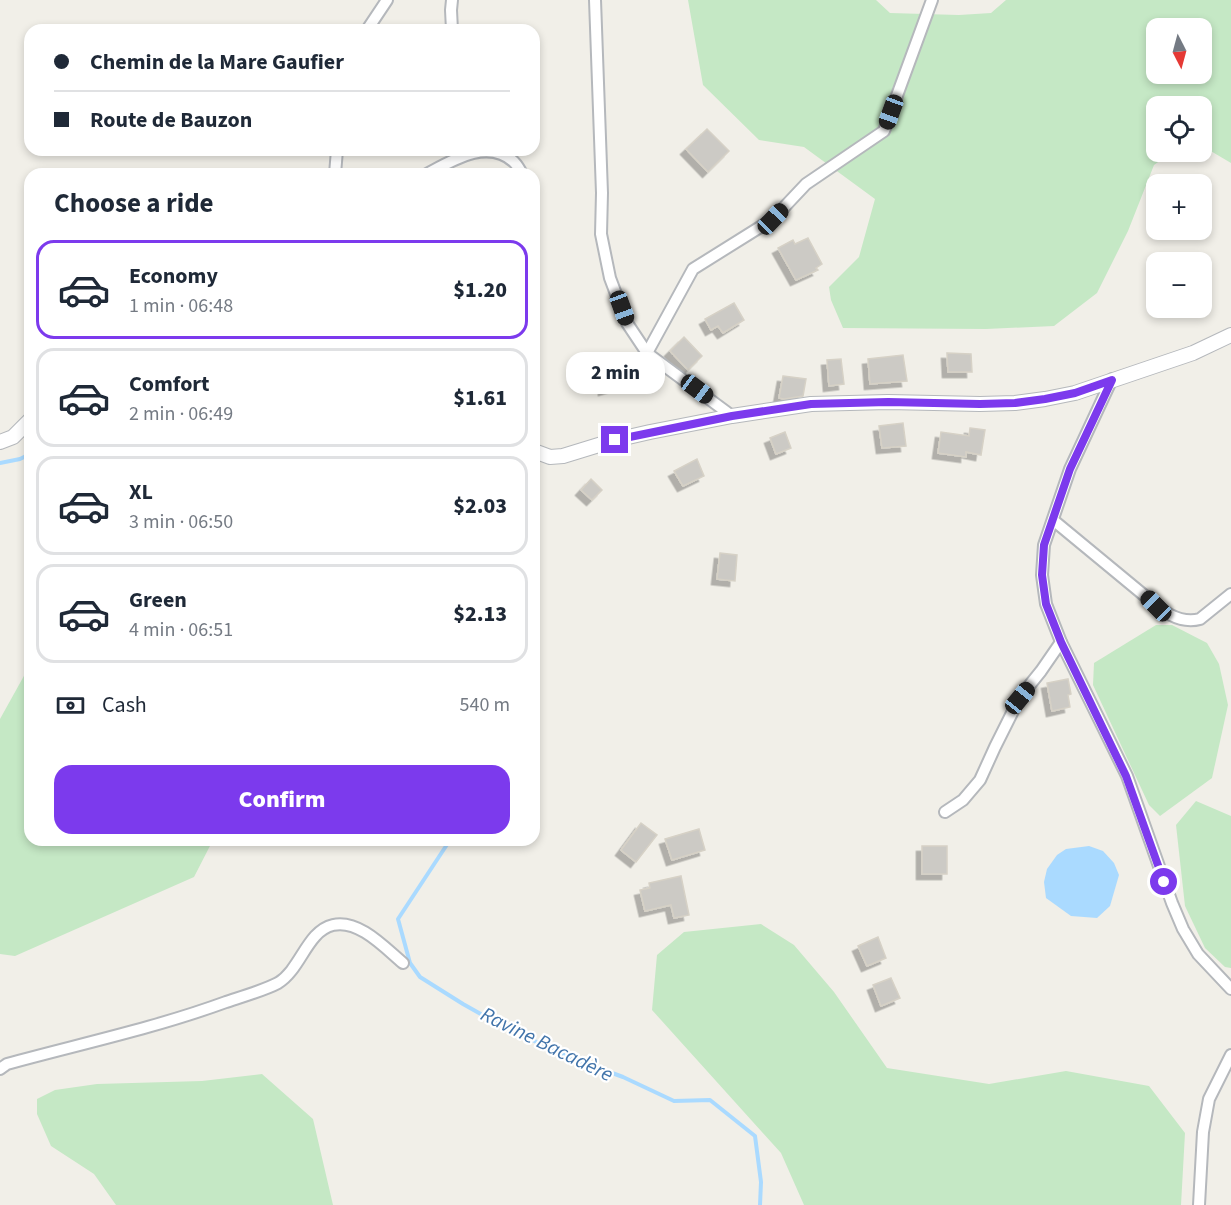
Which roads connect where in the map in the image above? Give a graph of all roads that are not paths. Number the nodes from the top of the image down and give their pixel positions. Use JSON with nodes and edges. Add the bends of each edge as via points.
{"nodes":[{"id":1,"x":387,"y":0,"type":"edge"},
{"id":2,"x":452,"y":0,"type":"edge"},
{"id":3,"x":595,"y":0,"type":"edge"},
{"id":4,"x":932,"y":0,"type":"edge"},
{"id":5,"x":371,"y":24,"type":"edge"},
{"id":6,"x":452,"y":24,"type":"edge"},
{"id":7,"x":463,"y":156,"type":"edge"},
{"id":8,"x":504,"y":156,"type":"edge"},
{"id":9,"x":438,"y":168,"type":"edge"},
{"id":10,"x":518,"y":168,"type":"edge"},
{"id":11,"x":1231,"y":335,"type":"edge"},
{"id":12,"x":647,"y":353,"type":"junction"},
{"id":13,"x":1112,"y":380,"type":"junction"},
{"id":14,"x":732,"y":416,"type":"junction"},
{"id":15,"x":24,"y":426,"type":"edge"},
{"id":16,"x":0,"y":442,"type":"edge"},
{"id":17,"x":540,"y":453,"type":"edge"},
{"id":18,"x":1053,"y":520,"type":"junction"},
{"id":19,"x":1231,"y":594,"type":"edge"},
{"id":20,"x":1061,"y":642,"type":"junction"},
{"id":21,"x":945,"y":812,"type":"dead end"},
{"id":22,"x":403,"y":963,"type":"dead end"},
{"id":23,"x":1231,"y":989,"type":"edge"},
{"id":24,"x":1231,"y":1055,"type":"edge"},
{"id":25,"x":0,"y":1069,"type":"edge"},
{"id":26,"x":1199,"y":1205,"type":"edge"}],
"edges":[{"from":1,"to":5,"type":"street"},
{"from":2,"to":6,"type":"street"},
{"from":3,"to":12,"type":"street","via":[[601,234],[610,278],[627,323]]},
{"from":4,"to":12,"type":"street","via":[[884,131],[806,184],[773,219],[693,269]]},
{"from":7,"to":9,"type":"street"},
{"from":8,"to":10,"type":"street"},
{"from":11,"to":13,"type":"street","via":[[1193,353]]},
{"from":12,"to":14,"type":"street"},
{"from":13,"to":14,"type":"street","via":[[1075,393],[1015,403],[811,404]]},
{"from":13,"to":18,"type":"street","via":[[1070,469]]},
{"from":14,"to":17,"type":"street","via":[[615,440],[563,456]]},
{"from":15,"to":16,"type":"street","via":[[13,437]]},
{"from":18,"to":19,"type":"street","via":[[1166,613],[1194,621]]},
{"from":18,"to":20,"type":"street","via":[[1044,545],[1042,575],[1046,604]]},
{"from":20,"to":21,"type":"street","via":[[1020,698],[980,780],[963,800]]},
{"from":20,"to":23,"type":"street","via":[[1126,776],[1183,929],[1198,954]]},
{"from":22,"to":25,"type":"street","via":[[365,932],[335,924],[321,930],[296,966],[277,984],[195,1013]]},
{"from":24,"to":26,"type":"street","via":[[1209,1099]]}]}
